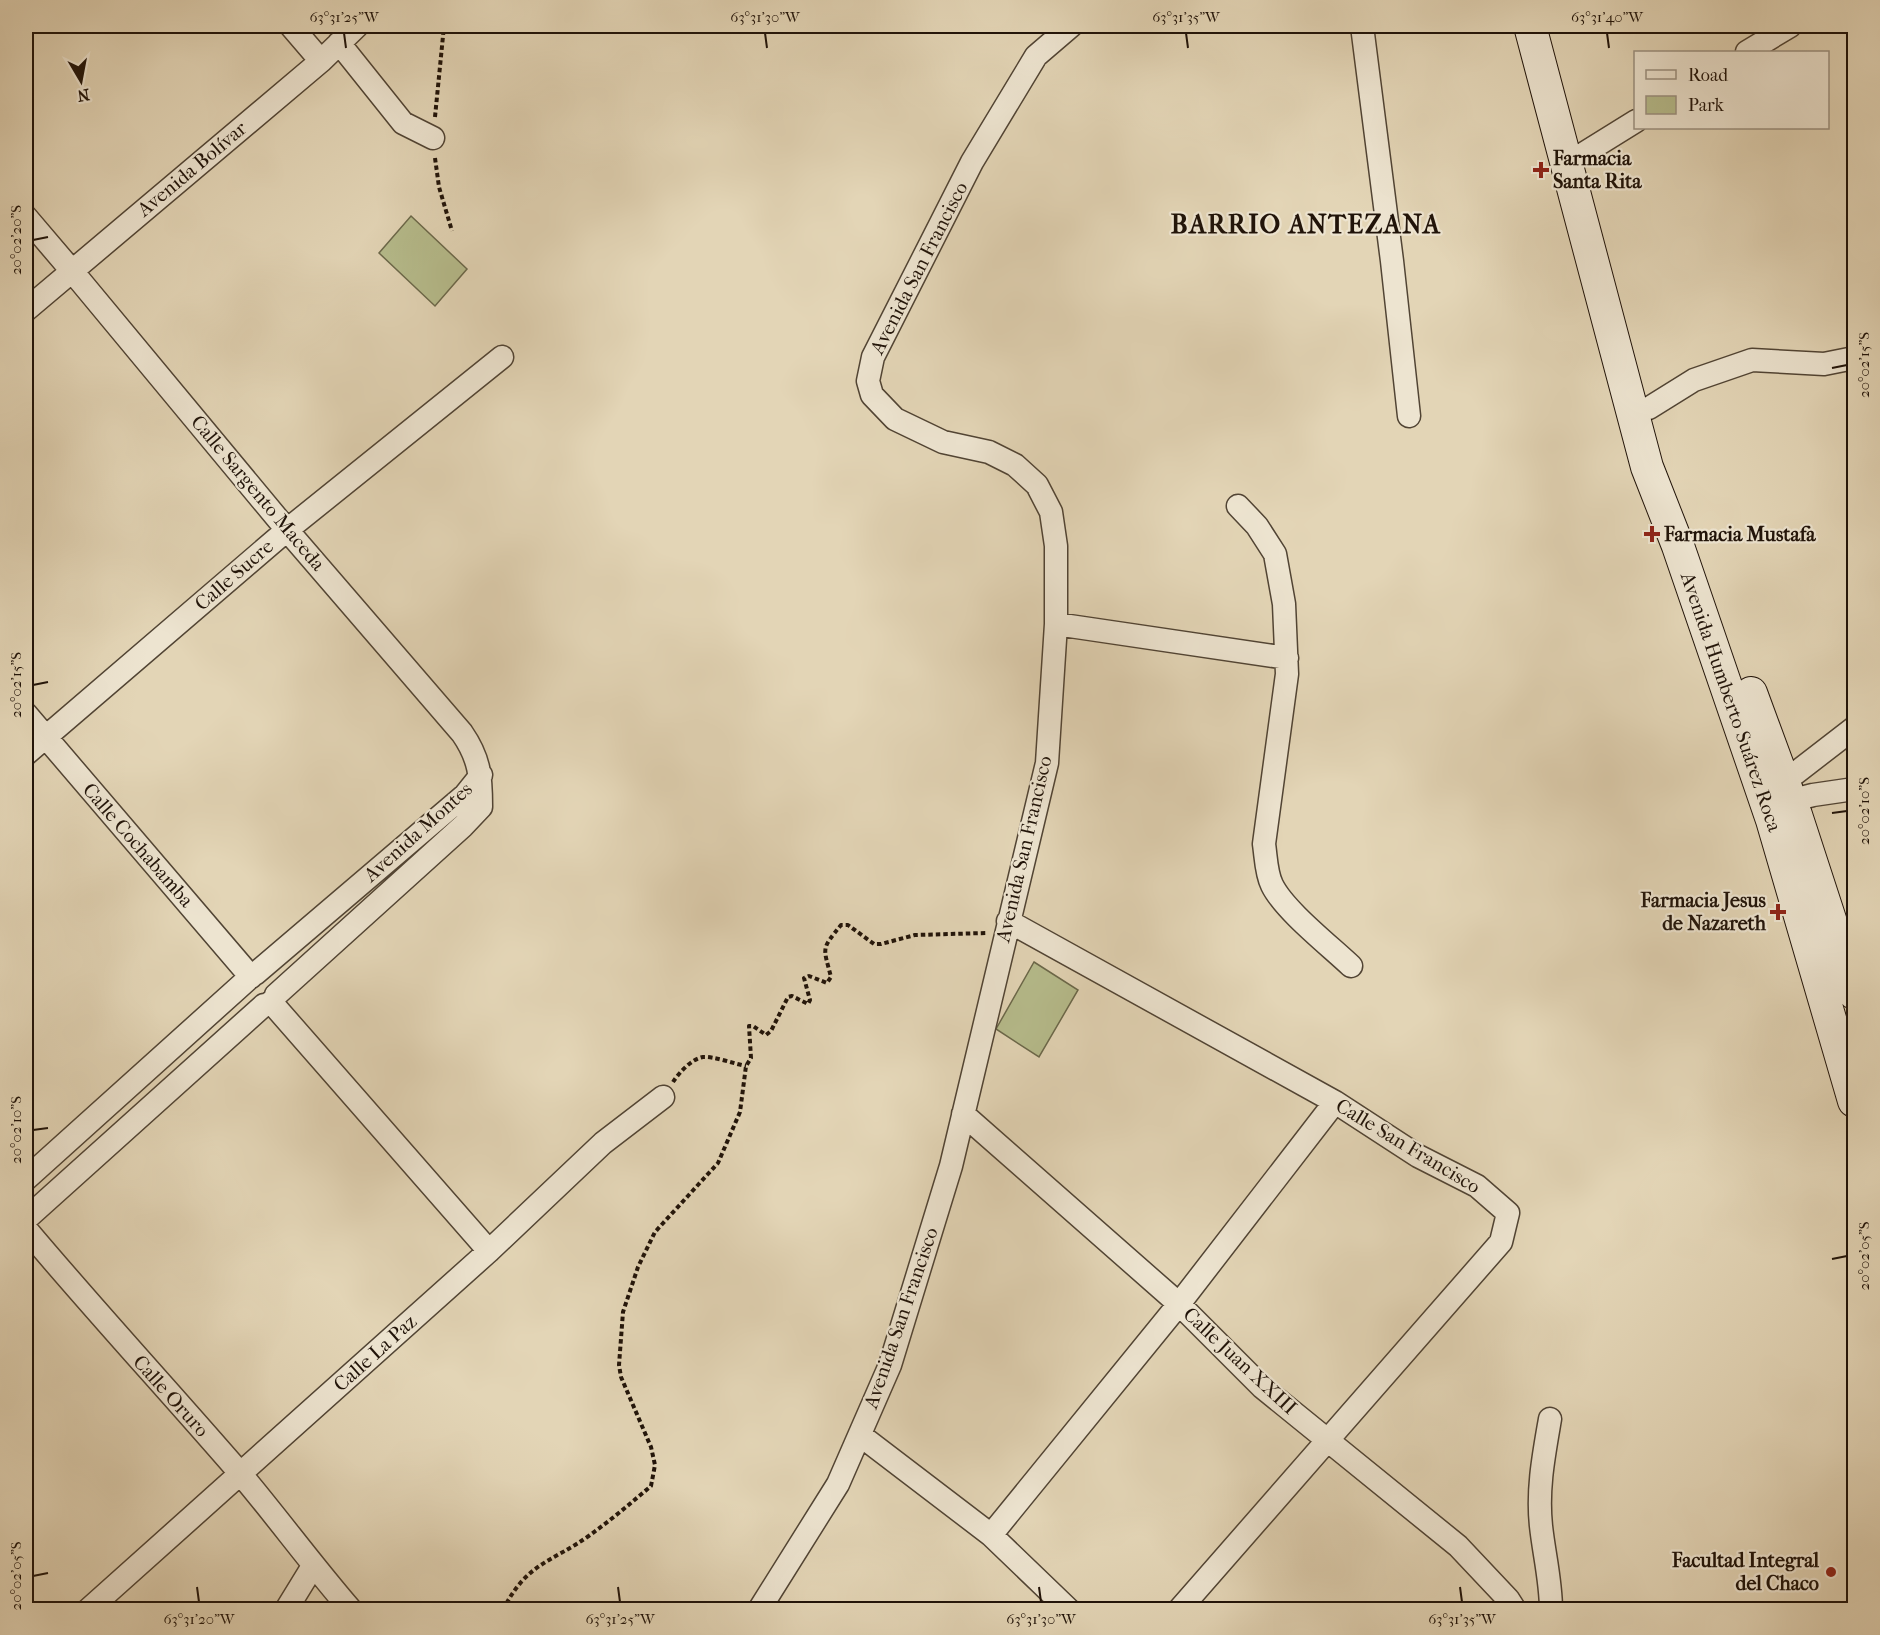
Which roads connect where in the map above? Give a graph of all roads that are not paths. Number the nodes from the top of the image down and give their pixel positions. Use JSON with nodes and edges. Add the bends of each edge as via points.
{"nodes":[{"id":1,"x":291,"y":26,"type":"edge"},
{"id":2,"x":357,"y":26,"type":"edge"},
{"id":3,"x":1071,"y":26,"type":"edge"},
{"id":4,"x":1362,"y":26,"type":"edge"},
{"id":5,"x":1530,"y":26,"type":"edge"},
{"id":6,"x":1544,"y":26,"type":"edge"},
{"id":7,"x":1790,"y":26,"type":"edge"},
{"id":8,"x":339,"y":43,"type":"junction"},
{"id":9,"x":1749,"y":51,"type":"edge"},
{"id":10,"x":321,"y":61,"type":"junction"},
{"id":11,"x":1634,"y":122,"type":"edge"},
{"id":12,"x":433,"y":138,"type":"dead end"},
{"id":13,"x":1578,"y":157,"type":"junction"},
{"id":14,"x":26,"y":217,"type":"edge"},
{"id":15,"x":72,"y":271,"type":"junction"},
{"id":16,"x":26,"y":310,"type":"edge"},
{"id":17,"x":502,"y":357,"type":"dead end"},
{"id":18,"x":1854,"y":358,"type":"edge"},
{"id":19,"x":1649,"y":408,"type":"junction"},
{"id":20,"x":1409,"y":416,"type":"dead end"},
{"id":21,"x":1238,"y":506,"type":"dead end"},
{"id":22,"x":287,"y":530,"type":"junction"},
{"id":23,"x":1056,"y":624,"type":"junction"},
{"id":24,"x":1287,"y":658,"type":"junction"},
{"id":25,"x":26,"y":714,"type":"edge"},
{"id":26,"x":1854,"y":728,"type":"edge"},
{"id":27,"x":45,"y":737,"type":"junction"},
{"id":28,"x":26,"y":753,"type":"edge"},
{"id":29,"x":481,"y":775,"type":"junction"},
{"id":30,"x":1854,"y":789,"type":"edge"},
{"id":31,"x":1775,"y":794,"type":"junction"},
{"id":32,"x":1006,"y":927,"type":"junction"},
{"id":33,"x":1351,"y":966,"type":"dead end"},
{"id":34,"x":251,"y":977,"type":"junction"},
{"id":35,"x":1854,"y":993,"type":"edge"},
{"id":36,"x":270,"y":1001,"type":"junction"},
{"id":37,"x":663,"y":1097,"type":"road end"},
{"id":38,"x":1854,"y":1101,"type":"edge"},
{"id":39,"x":1335,"y":1102,"type":"junction"},
{"id":40,"x":963,"y":1114,"type":"junction"},
{"id":41,"x":26,"y":1179,"type":"edge"},
{"id":42,"x":26,"y":1202,"type":"edge"},
{"id":43,"x":26,"y":1219,"type":"edge"},
{"id":44,"x":26,"y":1229,"type":"edge"},
{"id":45,"x":489,"y":1251,"type":"junction"},
{"id":46,"x":1179,"y":1304,"type":"junction"},
{"id":47,"x":1550,"y":1419,"type":"dead end"},
{"id":48,"x":860,"y":1435,"type":"junction"},
{"id":49,"x":1328,"y":1440,"type":"junction"},
{"id":50,"x":240,"y":1473,"type":"junction"},
{"id":51,"x":991,"y":1535,"type":"junction"},
{"id":52,"x":313,"y":1566,"type":"junction"},
{"id":53,"x":88,"y":1610,"type":"edge"},
{"id":54,"x":286,"y":1610,"type":"edge"},
{"id":55,"x":351,"y":1610,"type":"edge"},
{"id":56,"x":759,"y":1610,"type":"edge"},
{"id":57,"x":1069,"y":1610,"type":"edge"},
{"id":58,"x":1179,"y":1610,"type":"edge"},
{"id":59,"x":1515,"y":1610,"type":"edge"},
{"id":60,"x":1551,"y":1610,"type":"edge"}],
"edges":[{"from":1,"to":10,"type":"street"},
{"from":2,"to":8,"type":"street","name":"Avenida Bolívar"},
{"from":3,"to":23,"type":"street","name":"Avenida San Francisco","via":[[1036,56],[972,162],[873,357],[868,381],[872,395],[895,418],[943,442],[989,452],[1015,465],[1037,485],[1051,512],[1056,546]]},
{"from":4,"to":20,"type":"street"},
{"from":5,"to":31,"type":"main road","name":"Avenida Humberto Suárez Roca","via":[[1647,467]]},
{"from":6,"to":13,"type":"main road","name":"Avenida Humberto Suárez Roca"},
{"from":7,"to":9,"type":"street"},
{"from":8,"to":10,"type":"street","name":"Avenida Bolívar"},
{"from":8,"to":12,"type":"street","via":[[403,123]]},
{"from":10,"to":15,"type":"street","name":"Avenida Bolívar"},
{"from":11,"to":13,"type":"street"},
{"from":13,"to":19,"type":"main road","name":"Avenida Humberto Suárez Roca"},
{"from":14,"to":15,"type":"street","name":"Calle Sargento Maceda"},
{"from":15,"to":16,"type":"street","name":"Avenida Bolívar"},
{"from":15,"to":22,"type":"street","name":"Calle Sargento Maceda"},
{"from":17,"to":22,"type":"street","name":"Calle Sucre"},
{"from":18,"to":19,"type":"street","via":[[1824,364],[1752,360],[1694,380]]},
{"from":19,"to":31,"type":"main road","name":"Avenida Humberto Suárez Roca"},
{"from":21,"to":24,"type":"street","via":[[1275,554],[1284,604]]},
{"from":22,"to":27,"type":"street","name":"Calle Sucre"},
{"from":22,"to":29,"type":"street","name":"Calle Sargento Maceda","via":[[462,733],[472,747]]},
{"from":23,"to":24,"type":"street"},
{"from":23,"to":32,"type":"street","name":"Avenida San Francisco","via":[[1047,763]]},
{"from":24,"to":33,"type":"street","via":[[1264,844],[1268,870],[1282,901]]},
{"from":25,"to":27,"type":"street","name":"Calle Cochabamba"},
{"from":26,"to":31,"type":"street"},
{"from":27,"to":28,"type":"street","name":"Calle Sucre"},
{"from":27,"to":34,"type":"street","name":"Calle Cochabamba"},
{"from":29,"to":34,"type":"street","name":"Avenida Montes","via":[[465,795]]},
{"from":29,"to":36,"type":"street","name":"Avenida Montes","via":[[481,807]]},
{"from":30,"to":31,"type":"street"},
{"from":31,"to":35,"type":"main road","name":"Avenida Humberto Suárez Roca"},
{"from":31,"to":38,"type":"main road","name":"Avenida Humberto Suárez Roca"},
{"from":32,"to":39,"type":"street","name":"Calle San Francisco"},
{"from":32,"to":40,"type":"street","name":"Avenida San Francisco"},
{"from":34,"to":36,"type":"street","name":"Calle Cochabamba","via":[[244,991],[249,1000],[253,1004]]},
{"from":34,"to":41,"type":"street","name":"Avenida Montes"},
{"from":36,"to":43,"type":"street","name":"Avenida Montes"},
{"from":36,"to":45,"type":"street"},
{"from":37,"to":45,"type":"street","name":"Calle La Paz","via":[[603,1143]]},
{"from":39,"to":46,"type":"street"},
{"from":39,"to":49,"type":"street","name":"Calle San Francisco","via":[[1418,1156],[1477,1186],[1508,1213],[1501,1242]]},
{"from":40,"to":46,"type":"street","name":"Calle Juan XXIII"},
{"from":40,"to":48,"type":"street","name":"Avenida San Francisco","via":[[890,1365]]},
{"from":42,"to":43,"type":"street"},
{"from":44,"to":50,"type":"street","name":"Calle Oruro"},
{"from":45,"to":50,"type":"street","name":"Calle La Paz"},
{"from":46,"to":49,"type":"street","name":"Calle Juan XXIII","via":[[1262,1387]]},
{"from":46,"to":51,"type":"street"},
{"from":47,"to":60,"type":"street","via":[[1540,1477]]},
{"from":48,"to":51,"type":"street"},
{"from":48,"to":56,"type":"street","name":"Avenida San Francisco","via":[[838,1484]]},
{"from":49,"to":58,"type":"street","name":"Calle San Francisco"},
{"from":49,"to":59,"type":"street","name":"Calle Juan XXIII","via":[[1458,1546]]},
{"from":50,"to":52,"type":"street","name":"Calle Oruro"},
{"from":50,"to":53,"type":"street","name":"Calle La Paz"},
{"from":51,"to":57,"type":"street"},
{"from":52,"to":54,"type":"street"},
{"from":52,"to":55,"type":"street","name":"Calle Oruro"}]}
